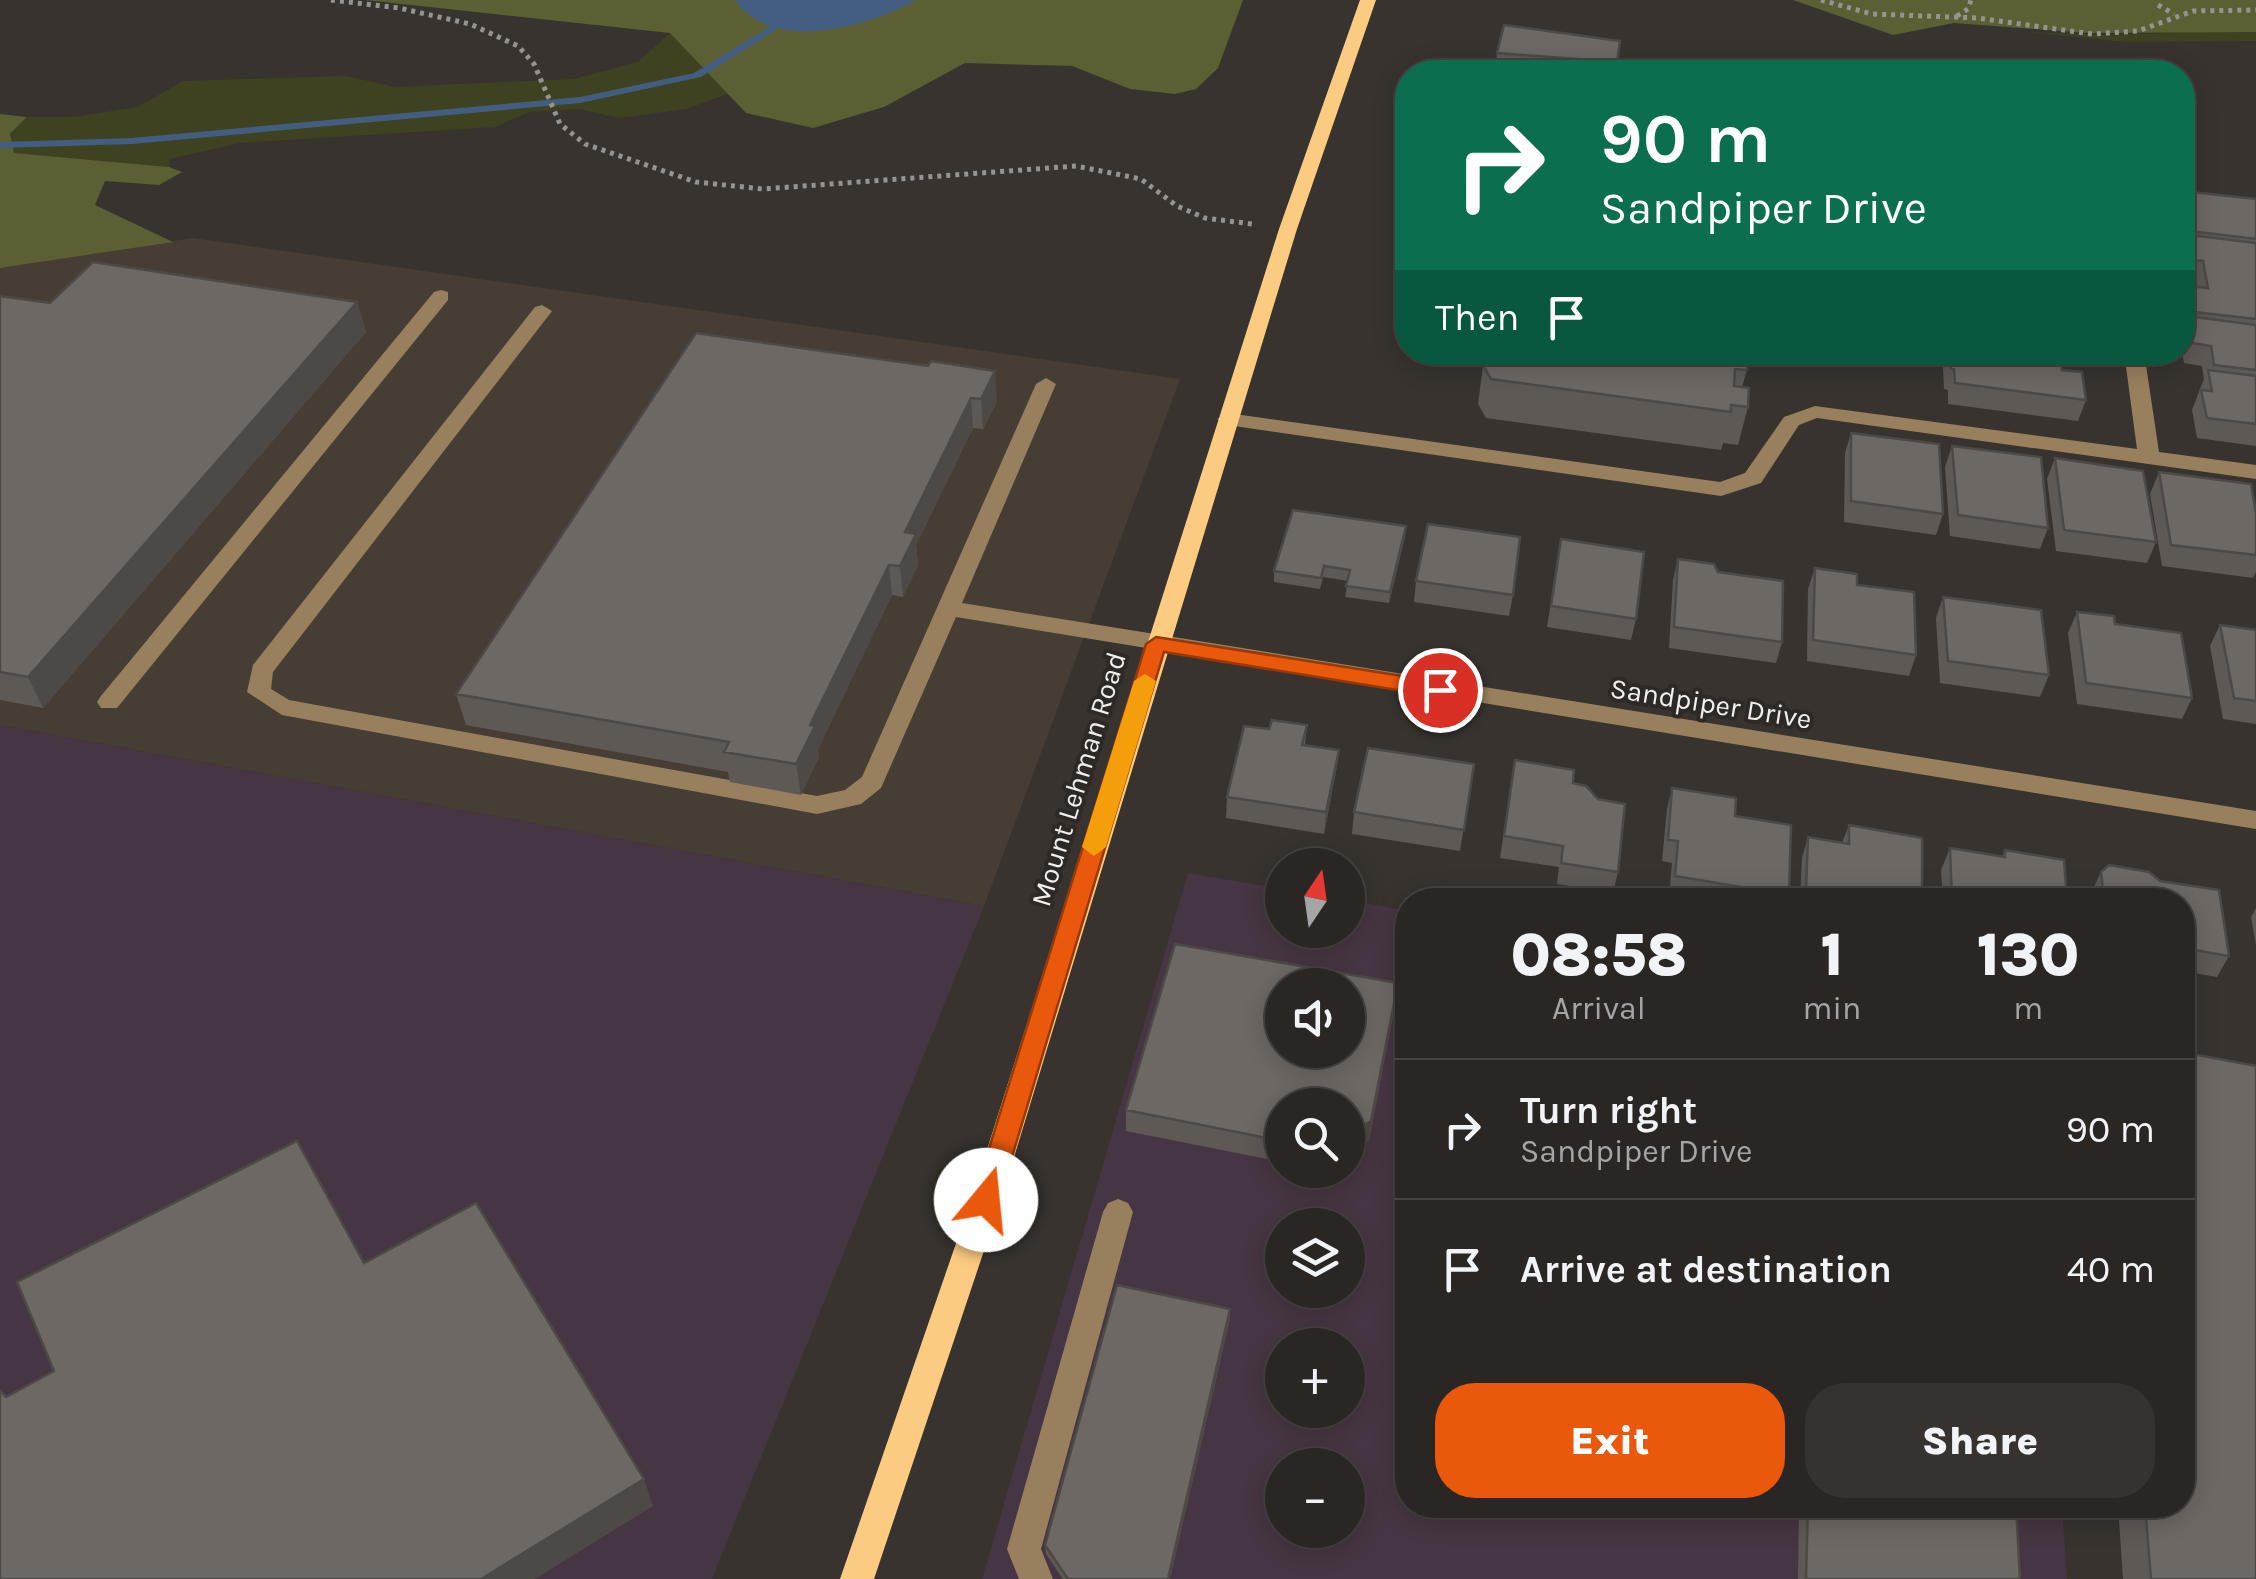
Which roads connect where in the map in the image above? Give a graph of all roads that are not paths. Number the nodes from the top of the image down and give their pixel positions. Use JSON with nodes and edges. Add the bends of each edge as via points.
{"nodes":[{"id":1,"x":1368,"y":0,"type":"edge"},
{"id":2,"x":441,"y":296,"type":"dead end"},
{"id":3,"x":542,"y":311,"type":"dead end"},
{"id":4,"x":2136,"y":365,"type":"edge"},
{"id":5,"x":1046,"y":384,"type":"dead end"},
{"id":6,"x":1228,"y":420,"type":"junction"},
{"id":7,"x":2149,"y":458,"type":"junction"},
{"id":8,"x":2256,"y":472,"type":"edge"},
{"id":9,"x":948,"y":608,"type":"junction"},
{"id":10,"x":1156,"y":644,"type":"junction"},
{"id":11,"x":109,"y":702,"type":"dead end"},
{"id":12,"x":2256,"y":820,"type":"edge"},
{"id":13,"x":1118,"y":1212,"type":"dead end"},
{"id":14,"x":857,"y":1579,"type":"edge"},
{"id":15,"x":1036,"y":1579,"type":"edge"}],
"edges":[{"from":1,"to":6,"type":"main road","name":"Mount Lehman Road"},
{"from":2,"to":11,"type":"street"},
{"from":3,"to":9,"type":"street","via":[[261,671],[259,692],[282,707],[817,804],[852,798],[872,782]]},
{"from":4,"to":7,"type":"street"},
{"from":5,"to":9,"type":"street"},
{"from":6,"to":7,"type":"street","via":[[1721,489],[1753,478],[1791,421],[1815,412]]},
{"from":6,"to":10,"type":"main road","name":"Mount Lehman Road"},
{"from":7,"to":8,"type":"street"},
{"from":9,"to":10,"type":"street","name":"Sandpiper Drive"},
{"from":10,"to":12,"type":"street","name":"Sandpiper Drive"},
{"from":10,"to":14,"type":"main road","name":"Mount Lehman Road","via":[[986,1200]]},
{"from":13,"to":15,"type":"street","via":[[1024,1550]]}]}
